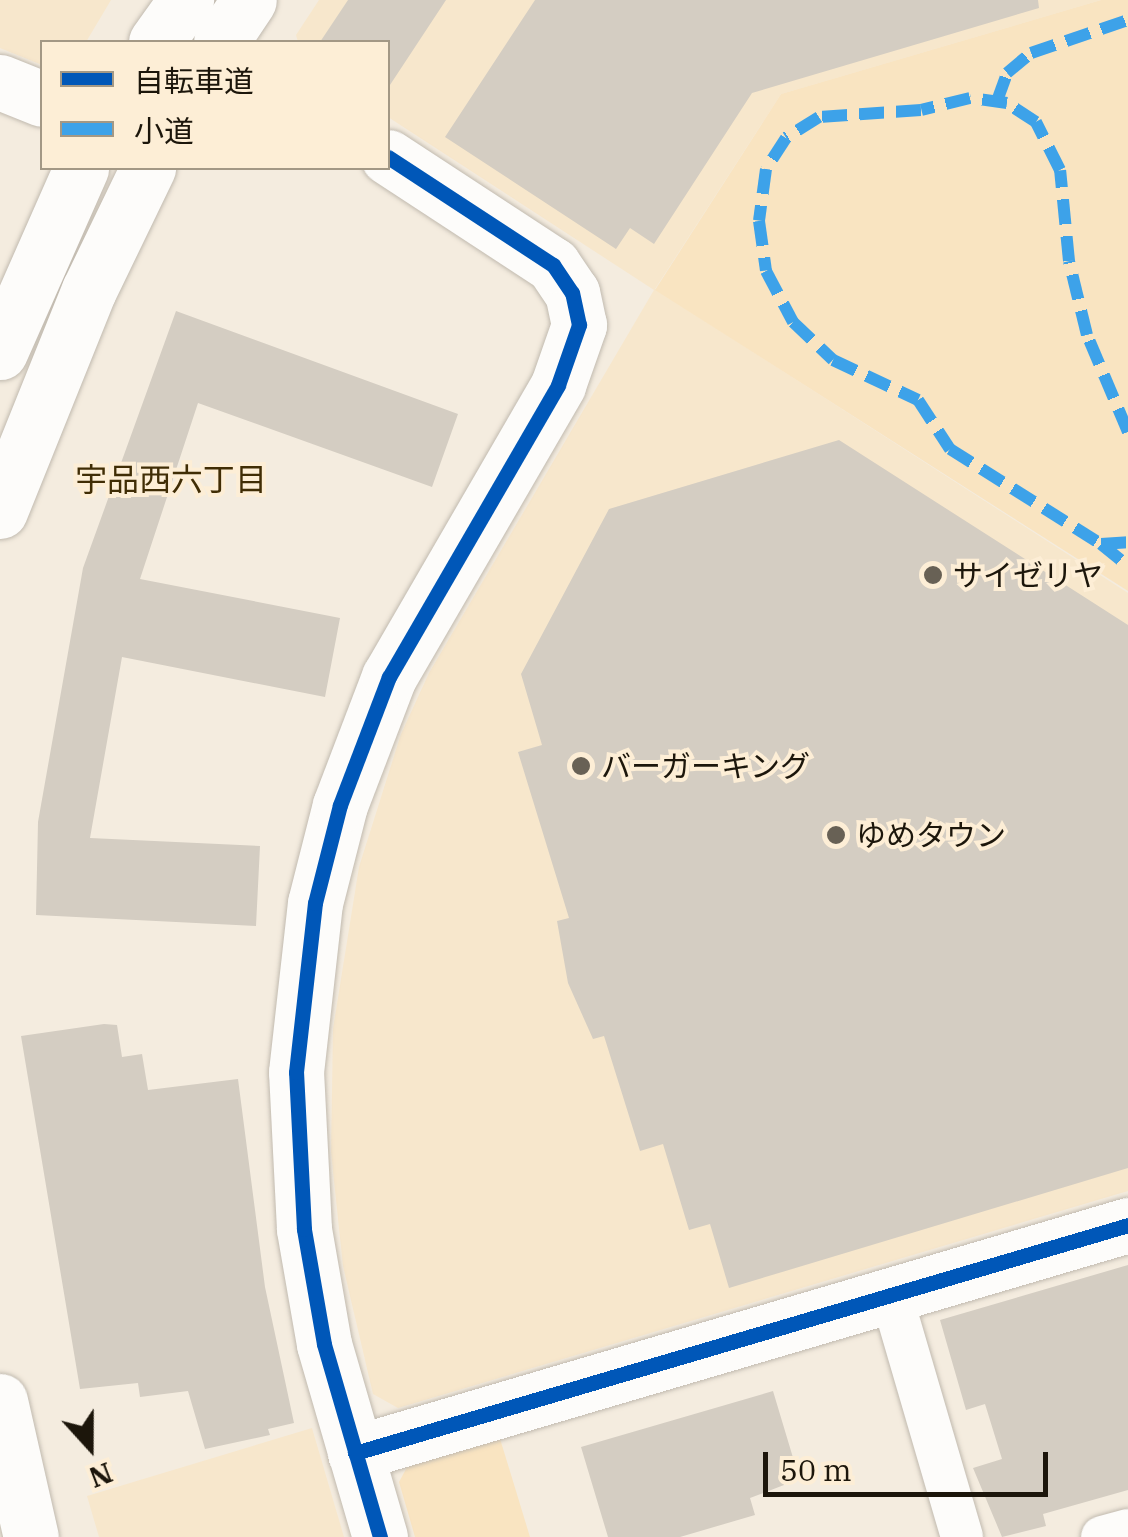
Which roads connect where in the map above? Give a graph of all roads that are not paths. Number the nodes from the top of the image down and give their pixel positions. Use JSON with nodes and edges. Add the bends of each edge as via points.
{"nodes":[{"id":1,"x":186,"y":0,"type":"edge"},
{"id":2,"x":249,"y":0,"type":"edge"},
{"id":3,"x":157,"y":40,"type":"edge"},
{"id":4,"x":222,"y":40,"type":"edge"},
{"id":5,"x":0,"y":82,"type":"edge"},
{"id":6,"x":40,"y":98,"type":"edge"},
{"id":7,"x":390,"y":158,"type":"edge"},
{"id":8,"x":80,"y":170,"type":"edge"},
{"id":9,"x":147,"y":170,"type":"edge"},
{"id":10,"x":5,"y":321,"type":"edge"},
{"id":11,"x":0,"y":510,"type":"edge"},
{"id":12,"x":1128,"y":1225,"type":"edge"},
{"id":13,"x":891,"y":1294,"type":"junction"},
{"id":14,"x":0,"y":1401,"type":"edge"},
{"id":15,"x":356,"y":1453,"type":"junction"},
{"id":16,"x":1128,"y":1530,"type":"edge"},
{"id":17,"x":31,"y":1537,"type":"edge"},
{"id":18,"x":380,"y":1537,"type":"edge"},
{"id":19,"x":962,"y":1537,"type":"edge"},
{"id":20,"x":1102,"y":1537,"type":"edge"}],
"edges":[{"from":1,"to":3,"type":"street"},
{"from":2,"to":4,"type":"street"},
{"from":5,"to":6,"type":"street"},
{"from":7,"to":15,"type":"street","via":[[553,265],[572,292],[579,325],[558,385],[395,664],[354,762],[316,903],[299,1014],[298,1171],[313,1290]]},
{"from":8,"to":10,"type":"street"},
{"from":9,"to":11,"type":"street","via":[[89,290]]},
{"from":12,"to":13,"type":"street"},
{"from":13,"to":15,"type":"street"},
{"from":13,"to":19,"type":"street"},
{"from":14,"to":17,"type":"street"},
{"from":15,"to":18,"type":"street"},
{"from":16,"to":20,"type":"street"}]}
